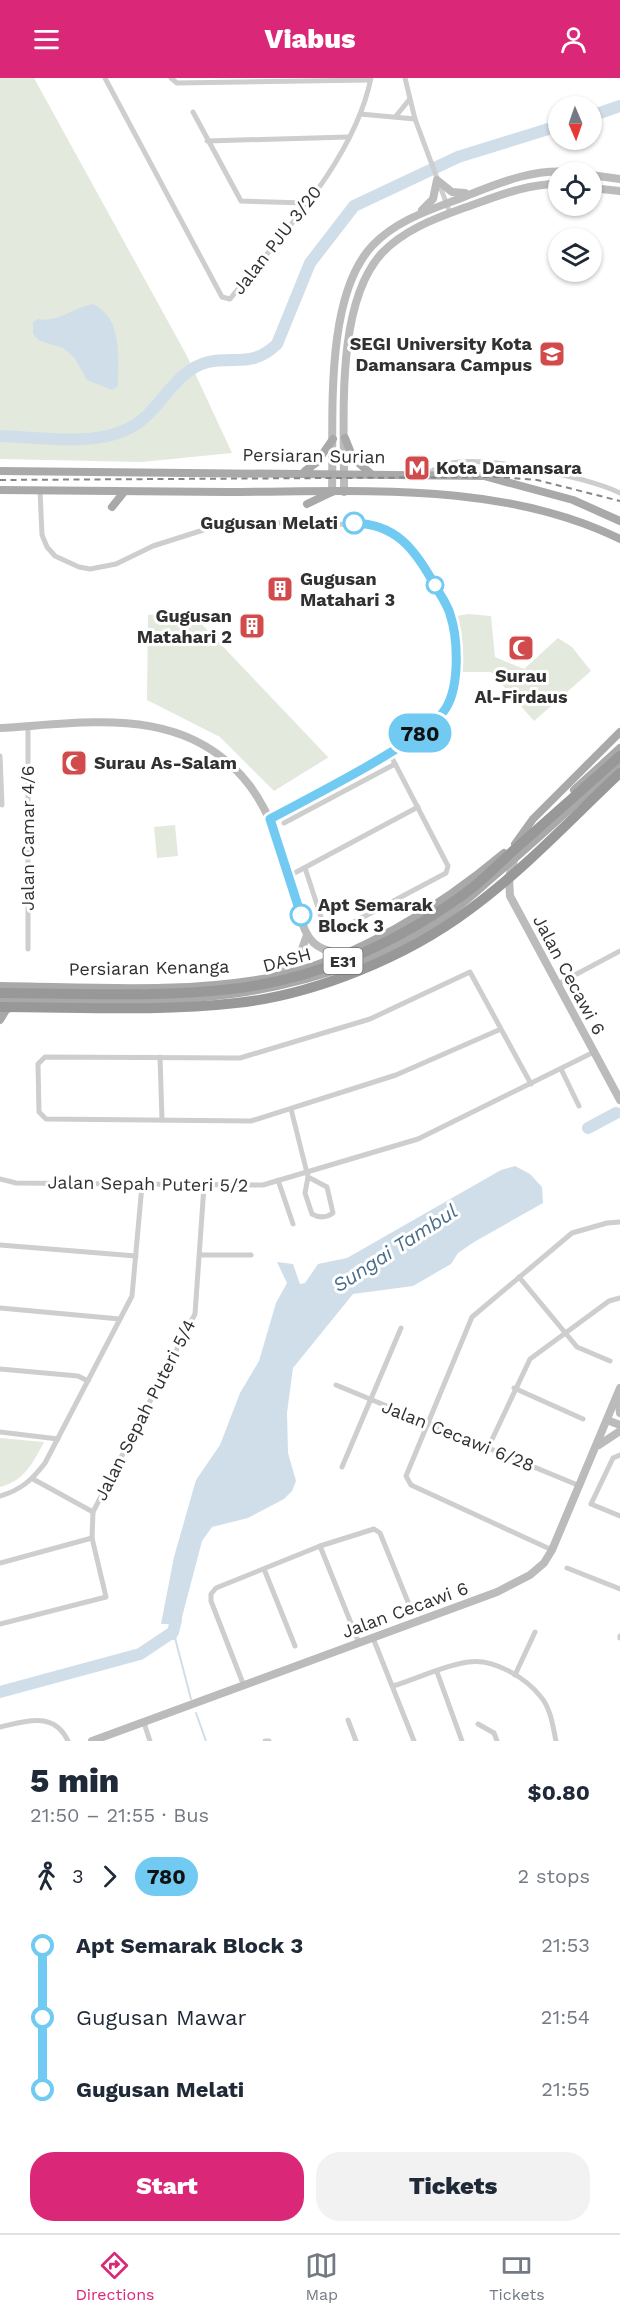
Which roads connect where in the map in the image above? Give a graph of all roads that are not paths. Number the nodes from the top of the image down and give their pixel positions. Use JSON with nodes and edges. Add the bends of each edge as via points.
{"nodes":[{"id":1,"x":105,"y":78,"type":"edge"},
{"id":2,"x":171,"y":78,"type":"edge"},
{"id":3,"x":405,"y":78,"type":"edge"},
{"id":4,"x":370,"y":79,"type":"edge"},
{"id":5,"x":409,"y":100,"type":"junction"},
{"id":6,"x":193,"y":112,"type":"dead end"},
{"id":7,"x":360,"y":114,"type":"junction"},
{"id":8,"x":396,"y":116,"type":"junction"},
{"id":9,"x":414,"y":119,"type":"junction"},
{"id":10,"x":348,"y":137,"type":"junction"},
{"id":11,"x":207,"y":141,"type":"junction"},
{"id":12,"x":548,"y":172,"type":"edge"},
{"id":13,"x":436,"y":177,"type":"junction"},
{"id":14,"x":602,"y":177,"type":"edge"},
{"id":15,"x":620,"y":179,"type":"edge"},
{"id":16,"x":548,"y":185,"type":"edge"},
{"id":17,"x":602,"y":189,"type":"edge"},
{"id":18,"x":481,"y":190,"type":"junction"},
{"id":19,"x":620,"y":191,"type":"edge"},
{"id":20,"x":306,"y":203,"type":"junction"},
{"id":21,"x":446,"y":204,"type":"junction"},
{"id":22,"x":450,"y":213,"type":"junction"},
{"id":23,"x":414,"y":216,"type":"junction"},
{"id":24,"x":345,"y":438,"type":"junction"},
{"id":25,"x":333,"y":439,"type":"junction"},
{"id":26,"x":0,"y":471,"type":"edge"},
{"id":27,"x":332,"y":472,"type":"junction"},
{"id":28,"x":302,"y":473,"type":"junction"},
{"id":29,"x":344,"y":473,"type":"junction"},
{"id":30,"x":371,"y":474,"type":"junction"},
{"id":31,"x":425,"y":474,"type":"junction"},
{"id":32,"x":0,"y":489,"type":"edge"},
{"id":33,"x":40,"y":490,"type":"junction"},
{"id":34,"x":124,"y":492,"type":"junction"},
{"id":35,"x":332,"y":492,"type":"junction"},
{"id":36,"x":344,"y":492,"type":"junction"},
{"id":37,"x":620,"y":493,"type":"edge"},
{"id":38,"x":307,"y":504,"type":"dead end"},
{"id":39,"x":112,"y":507,"type":"dead end"},
{"id":40,"x":620,"y":521,"type":"edge"},
{"id":41,"x":620,"y":539,"type":"edge"},
{"id":42,"x":28,"y":726,"type":"junction"},
{"id":43,"x":0,"y":728,"type":"edge"},
{"id":44,"x":620,"y":732,"type":"edge"},
{"id":45,"x":620,"y":748,"type":"edge"},
{"id":46,"x":389,"y":752,"type":"junction"},
{"id":47,"x":0,"y":756,"type":"edge"},
{"id":48,"x":620,"y":756,"type":"edge"},
{"id":49,"x":620,"y":763,"type":"edge"},
{"id":50,"x":395,"y":764,"type":"junction"},
{"id":51,"x":620,"y":772,"type":"edge"},
{"id":52,"x":2,"y":805,"type":"dead end"},
{"id":53,"x":418,"y":807,"type":"junction"},
{"id":54,"x":270,"y":819,"type":"junction"},
{"id":55,"x":284,"y":823,"type":"dead end"},
{"id":56,"x":515,"y":844,"type":"junction"},
{"id":57,"x":514,"y":860,"type":"junction"},
{"id":58,"x":305,"y":868,"type":"junction"},
{"id":59,"x":289,"y":876,"type":"junction"},
{"id":60,"x":510,"y":896,"type":"junction"},
{"id":61,"x":472,"y":897,"type":"junction"},
{"id":62,"x":307,"y":935,"type":"junction"},
{"id":63,"x":28,"y":949,"type":"dead end"},
{"id":64,"x":620,"y":951,"type":"edge"},
{"id":65,"x":346,"y":952,"type":"junction"},
{"id":66,"x":276,"y":976,"type":"junction"},
{"id":67,"x":558,"y":984,"type":"junction"},
{"id":68,"x":0,"y":986,"type":"edge"},
{"id":69,"x":122,"y":987,"type":"junction"},
{"id":70,"x":0,"y":993,"type":"edge"},
{"id":71,"x":0,"y":1001,"type":"edge"},
{"id":72,"x":66,"y":1002,"type":"junction"},
{"id":73,"x":0,"y":1007,"type":"edge"},
{"id":74,"x":0,"y":1020,"type":"edge"},
{"id":75,"x":501,"y":1029,"type":"junction"},
{"id":76,"x":594,"y":1052,"type":"junction"},
{"id":77,"x":160,"y":1057,"type":"junction"},
{"id":78,"x":561,"y":1069,"type":"junction"},
{"id":79,"x":531,"y":1084,"type":"junction"},
{"id":80,"x":620,"y":1100,"type":"edge"},
{"id":81,"x":579,"y":1106,"type":"dead end"},
{"id":82,"x":291,"y":1109,"type":"junction"},
{"id":83,"x":162,"y":1120,"type":"junction"},
{"id":84,"x":308,"y":1174,"type":"junction"},
{"id":85,"x":0,"y":1179,"type":"edge"},
{"id":86,"x":278,"y":1180,"type":"junction"},
{"id":87,"x":142,"y":1185,"type":"junction"},
{"id":88,"x":204,"y":1186,"type":"junction"},
{"id":89,"x":620,"y":1222,"type":"edge"},
{"id":90,"x":293,"y":1224,"type":"dead end"},
{"id":91,"x":0,"y":1245,"type":"edge"},
{"id":92,"x":251,"y":1255,"type":"dead end"},
{"id":93,"x":136,"y":1256,"type":"junction"},
{"id":94,"x":200,"y":1256,"type":"junction"},
{"id":95,"x":519,"y":1277,"type":"junction"},
{"id":96,"x":620,"y":1298,"type":"edge"},
{"id":97,"x":0,"y":1308,"type":"edge"},
{"id":98,"x":120,"y":1319,"type":"junction"},
{"id":99,"x":401,"y":1328,"type":"dead end"},
{"id":100,"x":565,"y":1334,"type":"junction"},
{"id":101,"x":610,"y":1361,"type":"dead end"},
{"id":102,"x":0,"y":1369,"type":"edge"},
{"id":103,"x":88,"y":1381,"type":"junction"},
{"id":104,"x":336,"y":1385,"type":"dead end"},
{"id":105,"x":514,"y":1388,"type":"junction"},
{"id":106,"x":620,"y":1389,"type":"edge"},
{"id":107,"x":370,"y":1399,"type":"junction"},
{"id":108,"x":620,"y":1413,"type":"edge"},
{"id":109,"x":583,"y":1419,"type":"dead end"},
{"id":110,"x":607,"y":1420,"type":"junction"},
{"id":111,"x":426,"y":1423,"type":"junction"},
{"id":112,"x":620,"y":1425,"type":"edge"},
{"id":113,"x":620,"y":1431,"type":"edge"},
{"id":114,"x":0,"y":1432,"type":"edge"},
{"id":115,"x":58,"y":1439,"type":"junction"},
{"id":116,"x":488,"y":1448,"type":"junction"},
{"id":117,"x":594,"y":1452,"type":"junction"},
{"id":118,"x":620,"y":1455,"type":"edge"},
{"id":119,"x":342,"y":1467,"type":"dead end"},
{"id":120,"x":33,"y":1479,"type":"junction"},
{"id":121,"x":580,"y":1486,"type":"junction"},
{"id":122,"x":0,"y":1496,"type":"edge"},
{"id":123,"x":93,"y":1512,"type":"junction"},
{"id":124,"x":620,"y":1516,"type":"edge"},
{"id":125,"x":92,"y":1538,"type":"junction"},
{"id":126,"x":320,"y":1546,"type":"junction"},
{"id":127,"x":552,"y":1550,"type":"junction"},
{"id":128,"x":0,"y":1563,"type":"edge"},
{"id":129,"x":567,"y":1568,"type":"dead end"},
{"id":130,"x":264,"y":1569,"type":"junction"},
{"id":131,"x":620,"y":1588,"type":"edge"},
{"id":132,"x":408,"y":1602,"type":"dead end"},
{"id":133,"x":0,"y":1624,"type":"edge"},
{"id":134,"x":535,"y":1632,"type":"dead end"},
{"id":135,"x":373,"y":1638,"type":"junction"},
{"id":136,"x":359,"y":1643,"type":"junction"},
{"id":137,"x":295,"y":1646,"type":"dead end"},
{"id":138,"x":437,"y":1672,"type":"junction"},
{"id":139,"x":515,"y":1674,"type":"junction"},
{"id":140,"x":244,"y":1686,"type":"junction"},
{"id":141,"x":393,"y":1686,"type":"junction"},
{"id":142,"x":348,"y":1720,"type":"dead end"},
{"id":143,"x":144,"y":1723,"type":"junction"},
{"id":144,"x":478,"y":1724,"type":"dead end"},
{"id":145,"x":0,"y":1727,"type":"edge"},
{"id":146,"x":68,"y":1741,"type":"edge"},
{"id":147,"x":92,"y":1741,"type":"edge"},
{"id":148,"x":149,"y":1741,"type":"edge"},
{"id":149,"x":356,"y":1741,"type":"edge"},
{"id":150,"x":414,"y":1741,"type":"edge"},
{"id":151,"x":462,"y":1741,"type":"edge"},
{"id":152,"x":497,"y":1741,"type":"edge"},
{"id":153,"x":556,"y":1741,"type":"edge"}],
"edges":[{"from":1,"to":20,"type":"street","name":"Jalan PJU 3/20","via":[[222,297],[230,299]]},
{"from":2,"to":4,"type":"street","via":[[177,83]]},
{"from":3,"to":5,"type":"street"},
{"from":4,"to":7,"type":"street","name":"Jalan PJU 3/20"},
{"from":5,"to":8,"type":"street"},
{"from":5,"to":9,"type":"street"},
{"from":6,"to":11,"type":"street"},
{"from":7,"to":8,"type":"street"},
{"from":7,"to":10,"type":"street","name":"Jalan PJU 3/20"},
{"from":8,"to":9,"type":"street"},
{"from":9,"to":13,"type":"street"},
{"from":10,"to":11,"type":"street"},
{"from":10,"to":20,"type":"street","name":"Jalan PJU 3/20","via":[[325,180]]},
{"from":11,"to":20,"type":"street","via":[[241,201]]},
{"from":12,"to":18,"type":"street"},
{"from":13,"to":18,"type":"street","via":[[452,192]]},
{"from":13,"to":21,"type":"street"},
{"from":13,"to":23,"type":"street","via":[[433,200]]},
{"from":14,"to":15,"type":"street"},
{"from":16,"to":22,"type":"street","via":[[527,187]]},
{"from":17,"to":19,"type":"street"},
{"from":18,"to":21,"type":"street"},
{"from":21,"to":22,"type":"street"},
{"from":21,"to":23,"type":"street"},
{"from":22,"to":24,"type":"street","via":[[413,230],[382,254],[358,294],[347,336]]},
{"from":23,"to":25,"type":"street","via":[[373,245],[347,288],[337,336]]},
{"from":24,"to":29,"type":"street"},
{"from":24,"to":30,"type":"main road","via":[[352,458]]},
{"from":25,"to":27,"type":"street"},
{"from":25,"to":28,"type":"main road","via":[[317,462]]},
{"from":26,"to":28,"type":"main road","name":"Persiaran Surian"},
{"from":27,"to":28,"type":"main road","name":"Persiaran Surian"},
{"from":27,"to":29,"type":"main road","name":"Persiaran Surian"},
{"from":27,"to":35,"type":"street"},
{"from":29,"to":30,"type":"main road","name":"Persiaran Surian"},
{"from":29,"to":36,"type":"street"},
{"from":30,"to":31,"type":"main road","name":"Persiaran Surian"},
{"from":31,"to":37,"type":"street","via":[[445,464],[509,464],[595,483]]},
{"from":31,"to":40,"type":"main road","name":"Persiaran Surian","via":[[509,481],[573,500]]},
{"from":32,"to":33,"type":"main road","name":"Persiaran Surian"},
{"from":33,"to":34,"type":"main road","name":"Persiaran Surian"},
{"from":33,"to":46,"type":"street","via":[[42,535],[47,547],[69,564],[90,569],[116,564],[153,546],[219,525],[243,522],[359,523],[379,527],[407,542],[450,613],[457,652],[446,709],[414,737]]},
{"from":34,"to":35,"type":"main road","name":"Persiaran Surian"},
{"from":34,"to":39,"type":"main road"},
{"from":35,"to":36,"type":"main road","name":"Persiaran Surian"},
{"from":35,"to":38,"type":"main road"},
{"from":36,"to":41,"type":"main road","name":"Persiaran Surian","via":[[492,500],[561,516]]},
{"from":42,"to":43,"type":"street"},
{"from":42,"to":54,"type":"street","via":[[118,721],[179,733],[202,743],[226,761],[249,785]]},
{"from":42,"to":63,"type":"street","name":"Jalan Camar 4/6"},
{"from":44,"to":56,"type":"main road","via":[[533,819]]},
{"from":45,"to":56,"type":"main road","name":"Persiaran Kenanga"},
{"from":46,"to":50,"type":"street"},
{"from":46,"to":54,"type":"street"},
{"from":47,"to":52,"type":"street"},
{"from":48,"to":70,"type":"highway","name":"DASH","number":"E31","via":[[463,896],[382,945],[339,962],[234,989],[180,994]]},
{"from":49,"to":57,"type":"main road","name":"Persiaran Kenanga"},
{"from":50,"to":53,"type":"street"},
{"from":50,"to":55,"type":"street"},
{"from":51,"to":73,"type":"highway","name":"DASH","number":"E31","bridge":true,"via":[[518,870],[469,910],[390,957],[345,975],[292,992],[237,1003]]},
{"from":53,"to":58,"type":"street"},
{"from":53,"to":58,"type":"street","via":[[448,866],[446,873],[331,931],[325,929]]},
{"from":54,"to":59,"type":"street"},
{"from":56,"to":65,"type":"main road","name":"Persiaran Kenanga","via":[[429,909]]},
{"from":57,"to":60,"type":"street"},
{"from":57,"to":61,"type":"main road","name":"Persiaran Kenanga"},
{"from":58,"to":59,"type":"street"},
{"from":59,"to":62,"type":"street"},
{"from":60,"to":61,"type":"street","via":[[493,890]]},
{"from":60,"to":67,"type":"street","name":"Jalan Cecawi 6"},
{"from":61,"to":72,"type":"main road","name":"Persiaran Kenanga","via":[[390,948],[322,976],[271,989],[184,1001]]},
{"from":62,"to":65,"type":"street","via":[[326,951]]},
{"from":62,"to":66,"type":"street","via":[[298,960]]},
{"from":64,"to":67,"type":"street"},
{"from":65,"to":66,"type":"main road","name":"Persiaran Kenanga"},
{"from":66,"to":69,"type":"main road","name":"Persiaran Kenanga","via":[[200,987]]},
{"from":67,"to":76,"type":"street","name":"Jalan Cecawi 6"},
{"from":68,"to":69,"type":"main road","name":"Persiaran Kenanga"},
{"from":69,"to":70,"type":"main road"},
{"from":71,"to":72,"type":"main road","name":"Persiaran Kenanga"},
{"from":72,"to":74,"type":"main road","via":[[13,1006]]},
{"from":75,"to":77,"type":"street","via":[[470,972],[370,1019],[240,1059]]},
{"from":75,"to":79,"type":"street"},
{"from":75,"to":82,"type":"street","via":[[396,1075]]},
{"from":76,"to":78,"type":"street","name":"Jalan Sepah Puteri 5/2"},
{"from":76,"to":80,"type":"street","name":"Jalan Cecawi 6"},
{"from":77,"to":83,"type":"street"},
{"from":77,"to":83,"type":"street","via":[[40,1059],[39,1112],[46,1119]]},
{"from":78,"to":79,"type":"street","name":"Jalan Sepah Puteri 5/2"},
{"from":78,"to":81,"type":"street"},
{"from":79,"to":84,"type":"street","name":"Jalan Sepah Puteri 5/2","via":[[417,1139]]},
{"from":82,"to":83,"type":"street","via":[[238,1122]]},
{"from":82,"to":84,"type":"street"},
{"from":84,"to":84,"type":"street","via":[[327,1187],[333,1206],[330,1215],[312,1214],[305,1193]]},
{"from":84,"to":86,"type":"street","name":"Jalan Sepah Puteri 5/2"},
{"from":85,"to":87,"type":"street","name":"Jalan Sepah Puteri 5/2","via":[[16,1183]]},
{"from":86,"to":88,"type":"street","name":"Jalan Sepah Puteri 5/2","via":[[247,1186]]},
{"from":86,"to":90,"type":"street"},
{"from":87,"to":88,"type":"street","name":"Jalan Sepah Puteri 5/2"},
{"from":87,"to":93,"type":"street"},
{"from":88,"to":94,"type":"street","name":"Jalan Sepah Puteri 5/4"},
{"from":89,"to":95,"type":"street","via":[[572,1233]]},
{"from":91,"to":93,"type":"street"},
{"from":92,"to":94,"type":"street"},
{"from":93,"to":98,"type":"street","via":[[132,1296]]},
{"from":94,"to":123,"type":"street","name":"Jalan Sepah Puteri 5/4","via":[[195,1314]]},
{"from":95,"to":100,"type":"street"},
{"from":95,"to":111,"type":"street","via":[[472,1317]]},
{"from":96,"to":100,"type":"street"},
{"from":97,"to":98,"type":"street"},
{"from":98,"to":103,"type":"street"},
{"from":99,"to":107,"type":"street"},
{"from":100,"to":101,"type":"street","via":[[586,1353]]},
{"from":100,"to":105,"type":"street","via":[[530,1359]]},
{"from":102,"to":103,"type":"street","via":[[78,1376]]},
{"from":103,"to":115,"type":"street"},
{"from":104,"to":107,"type":"street","name":"Jalan Cecawi 6/28"},
{"from":105,"to":109,"type":"street"},
{"from":105,"to":116,"type":"street"},
{"from":106,"to":108,"type":"street"},
{"from":106,"to":110,"type":"street","name":"Jalan Cecawi 6"},
{"from":107,"to":111,"type":"street","name":"Jalan Cecawi 6/28"},
{"from":107,"to":119,"type":"street"},
{"from":110,"to":112,"type":"street"},
{"from":110,"to":117,"type":"street","name":"Jalan Cecawi 6"},
{"from":111,"to":116,"type":"street","name":"Jalan Cecawi 6/28"},
{"from":111,"to":127,"type":"street","via":[[407,1482]]},
{"from":113,"to":117,"type":"street","via":[[609,1436]]},
{"from":114,"to":115,"type":"street"},
{"from":115,"to":120,"type":"street"},
{"from":116,"to":121,"type":"street","name":"Jalan Cecawi 6/28"},
{"from":117,"to":121,"type":"street","name":"Jalan Cecawi 6"},
{"from":118,"to":124,"type":"street","via":[[613,1458],[591,1504]]},
{"from":120,"to":122,"type":"street","via":[[19,1490]]},
{"from":120,"to":123,"type":"street"},
{"from":121,"to":127,"type":"street","name":"Jalan Cecawi 6"},
{"from":123,"to":125,"type":"street","name":"Jalan Sepah Puteri 5/4"},
{"from":125,"to":128,"type":"street"},
{"from":125,"to":133,"type":"street","name":"Jalan Sepah Puteri 5/4","via":[[106,1597]]},
{"from":126,"to":130,"type":"street"},
{"from":126,"to":132,"type":"street","via":[[374,1529],[380,1533]]},
{"from":126,"to":136,"type":"street"},
{"from":127,"to":135,"type":"street","name":"Jalan Cecawi 6","via":[[544,1563],[515,1584]]},
{"from":129,"to":131,"type":"street"},
{"from":130,"to":137,"type":"street"},
{"from":130,"to":140,"type":"street","via":[[216,1588],[211,1594]]},
{"from":134,"to":139,"type":"street"},
{"from":135,"to":136,"type":"street","name":"Jalan Cecawi 6"},
{"from":135,"to":141,"type":"street"},
{"from":136,"to":140,"type":"street","name":"Jalan Cecawi 6"},
{"from":138,"to":139,"type":"street","via":[[469,1662],[489,1664]]},
{"from":138,"to":141,"type":"street"},
{"from":138,"to":151,"type":"street"},
{"from":139,"to":153,"type":"street","via":[[541,1698]]},
{"from":140,"to":143,"type":"street","name":"Jalan Cecawi 6"},
{"from":141,"to":150,"type":"street"},
{"from":142,"to":149,"type":"street"},
{"from":143,"to":147,"type":"street","name":"Jalan Cecawi 6"},
{"from":143,"to":148,"type":"street"},
{"from":144,"to":152,"type":"street","via":[[494,1733]]},
{"from":145,"to":146,"type":"street","via":[[44,1719],[59,1727]]}]}
